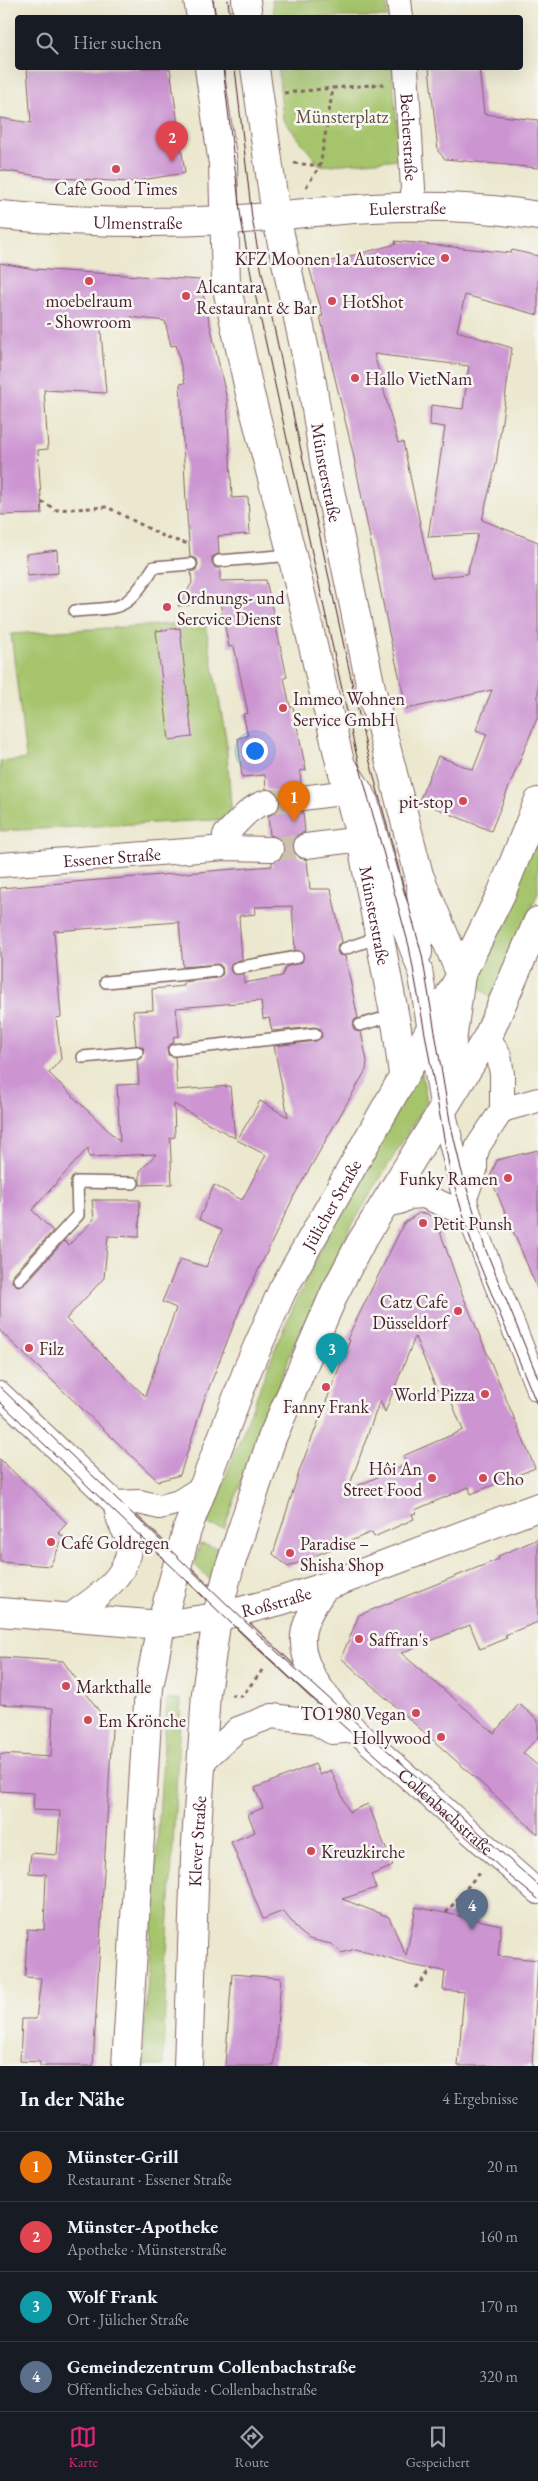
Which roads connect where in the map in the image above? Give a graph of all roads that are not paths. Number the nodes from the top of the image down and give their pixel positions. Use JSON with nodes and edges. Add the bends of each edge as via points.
{"nodes":[{"id":1,"x":198,"y":0,"type":"edge"},
{"id":2,"x":246,"y":0,"type":"edge"},
{"id":3,"x":399,"y":0,"type":"edge"},
{"id":4,"x":200,"y":15,"type":"edge"},
{"id":5,"x":248,"y":15,"type":"edge"},
{"id":6,"x":401,"y":15,"type":"edge"},
{"id":7,"x":208,"y":70,"type":"edge"},
{"id":8,"x":255,"y":70,"type":"edge"},
{"id":9,"x":407,"y":74,"type":"edge"},
{"id":10,"x":414,"y":206,"type":"junction"},
{"id":11,"x":0,"y":215,"type":"edge"},
{"id":12,"x":276,"y":216,"type":"junction"},
{"id":13,"x":538,"y":216,"type":"edge"},
{"id":14,"x":224,"y":220,"type":"junction"},
{"id":15,"x":292,"y":555,"type":"junction"},
{"id":16,"x":219,"y":561,"type":"dead end"},
{"id":17,"x":191,"y":564,"type":"dead end"},
{"id":18,"x":75,"y":611,"type":"dead end"},
{"id":19,"x":339,"y":758,"type":"junction"},
{"id":20,"x":349,"y":792,"type":"junction"},
{"id":21,"x":302,"y":798,"type":"tunnel mouth"},
{"id":22,"x":267,"y":802,"type":"tunnel mouth"},
{"id":23,"x":538,"y":802,"type":"edge"},
{"id":24,"x":361,"y":840,"type":"junction"},
{"id":25,"x":306,"y":846,"type":"tunnel mouth"},
{"id":26,"x":225,"y":848,"type":"junction"},
{"id":27,"x":271,"y":849,"type":"tunnel mouth"},
{"id":28,"x":0,"y":865,"type":"edge"},
{"id":29,"x":419,"y":875,"type":"junction"},
{"id":30,"x":538,"y":921,"type":"edge"},
{"id":31,"x":380,"y":937,"type":"junction"},
{"id":32,"x":344,"y":949,"type":"dead end"},
{"id":33,"x":297,"y":957,"type":"dead end"},
{"id":34,"x":238,"y":968,"type":"dead end"},
{"id":35,"x":420,"y":970,"type":"junction"},
{"id":36,"x":216,"y":971,"type":"dead end"},
{"id":37,"x":461,"y":975,"type":"junction"},
{"id":38,"x":106,"y":982,"type":"dead end"},
{"id":39,"x":395,"y":1015,"type":"junction"},
{"id":40,"x":360,"y":1024,"type":"dead end"},
{"id":41,"x":430,"y":1030,"type":"junction"},
{"id":42,"x":315,"y":1034,"type":"dead end"},
{"id":43,"x":488,"y":1036,"type":"junction"},
{"id":44,"x":174,"y":1050,"type":"dead end"},
{"id":45,"x":136,"y":1052,"type":"dead end"},
{"id":46,"x":83,"y":1057,"type":"dead end"},
{"id":47,"x":403,"y":1074,"type":"junction"},
{"id":48,"x":538,"y":1100,"type":"edge"},
{"id":49,"x":443,"y":1110,"type":"junction"},
{"id":50,"x":502,"y":1110,"type":"junction"},
{"id":51,"x":132,"y":1183,"type":"dead end"},
{"id":52,"x":384,"y":1204,"type":"junction"},
{"id":53,"x":467,"y":1205,"type":"junction"},
{"id":54,"x":19,"y":1279,"type":"dead end"},
{"id":55,"x":538,"y":1389,"type":"edge"},
{"id":56,"x":0,"y":1394,"type":"edge"},
{"id":57,"x":203,"y":1487,"type":"junction"},
{"id":58,"x":115,"y":1503,"type":"junction"},
{"id":59,"x":538,"y":1507,"type":"edge"},
{"id":60,"x":177,"y":1562,"type":"junction"},
{"id":61,"x":327,"y":1586,"type":"junction"},
{"id":62,"x":0,"y":1612,"type":"edge"},
{"id":63,"x":223,"y":1612,"type":"junction"},
{"id":64,"x":67,"y":1618,"type":"junction"},
{"id":65,"x":162,"y":1625,"type":"junction"},
{"id":66,"x":355,"y":1730,"type":"junction"},
{"id":67,"x":201,"y":1763,"type":"junction"},
{"id":68,"x":538,"y":1892,"type":"edge"},
{"id":69,"x":126,"y":2066,"type":"edge"},
{"id":70,"x":188,"y":2066,"type":"edge"}],
"edges":[{"from":1,"to":4,"type":"main road"},
{"from":2,"to":5,"type":"main road"},
{"from":3,"to":6,"type":"street"},
{"from":7,"to":14,"type":"main road","name":"Münsterstraße","via":[[223,164]]},
{"from":8,"to":12,"type":"main road","name":"Münsterstraße"},
{"from":9,"to":10,"type":"street","name":"Becherstraße"},
{"from":10,"to":12,"type":"main road","name":"Eulerstraße"},
{"from":10,"to":13,"type":"main road","name":"Eulerstraße","via":[[497,208]]},
{"from":11,"to":14,"type":"main road","name":"Ulmenstraße","via":[[74,222]]},
{"from":12,"to":14,"type":"main road","name":"Ulmenstraße"},
{"from":12,"to":29,"type":"main road","name":"Münsterstraße","via":[[371,688]]},
{"from":14,"to":15,"type":"main road","name":"Münsterstraße","via":[[226,284],[250,394]]},
{"from":15,"to":16,"type":"lane"},
{"from":15,"to":19,"type":"main road","name":"Münsterstraße"},
{"from":17,"to":18,"type":"lane","via":[[154,567],[134,596],[120,607]]},
{"from":19,"to":20,"type":"main road","name":"Münsterstraße"},
{"from":19,"to":35,"type":"street","name":"Münsterstraße","via":[[365,798],[393,899]]},
{"from":20,"to":21,"type":"street"},
{"from":20,"to":24,"type":"main road","name":"Münsterstraße"},
{"from":22,"to":26,"type":"street","via":[[248,811],[225,835]]},
{"from":23,"to":37,"type":"main road","name":"Jülicher Straße","via":[[501,894]]},
{"from":24,"to":25,"type":"street"},
{"from":24,"to":31,"type":"main road","name":"Münsterstraße"},
{"from":26,"to":27,"type":"street","name":"Essener Straße"},
{"from":26,"to":28,"type":"street","name":"Essener Straße"},
{"from":29,"to":35,"type":"street","name":"Münsterstraße"},
{"from":29,"to":37,"type":"main road","name":"Münsterstraße"},
{"from":30,"to":43,"type":"main road"},
{"from":31,"to":32,"type":"lane"},
{"from":31,"to":39,"type":"main road","name":"Münsterstraße"},
{"from":33,"to":34,"type":"lane"},
{"from":35,"to":41,"type":"street","name":"Münsterstraße"},
{"from":36,"to":38,"type":"lane"},
{"from":37,"to":41,"type":"main road","name":"Jülicher Straße"},
{"from":37,"to":49,"type":"main road","name":"Münsterstraße"},
{"from":39,"to":40,"type":"lane"},
{"from":39,"to":47,"type":"main road","name":"Münsterstraße"},
{"from":41,"to":47,"type":"main road","name":"Jülicher Straße"},
{"from":41,"to":49,"type":"street","name":"Münsterstraße"},
{"from":42,"to":44,"type":"lane"},
{"from":43,"to":49,"type":"main road"},
{"from":43,"to":50,"type":"street","via":[[502,1074]]},
{"from":45,"to":46,"type":"lane"},
{"from":47,"to":57,"type":"main road","name":"Jülicher Straße","via":[[282,1291],[249,1366]]},
{"from":48,"to":50,"type":"street"},
{"from":49,"to":52,"type":"main road"},
{"from":49,"to":53,"type":"street","name":"Münsterstraße"},
{"from":50,"to":53,"type":"street","via":[[478,1146]]},
{"from":51,"to":54,"type":"lane","via":[[77,1182],[78,1215]]},
{"from":52,"to":53,"type":"street","via":[[424,1196],[452,1208]]},
{"from":52,"to":63,"type":"main road","via":[[335,1292],[272,1438],[229,1569]]},
{"from":53,"to":55,"type":"street","name":"Münsterstraße"},
{"from":56,"to":58,"type":"street"},
{"from":57,"to":58,"type":"street","via":[[179,1502],[160,1507],[139,1502]]},
{"from":57,"to":60,"type":"main road","name":"Jülicher Straße"},
{"from":58,"to":60,"type":"lane"},
{"from":58,"to":64,"type":"street","via":[[120,1523],[127,1533],[129,1547],[125,1563],[107,1588]]},
{"from":59,"to":61,"type":"main road","name":"Roßstraße"},
{"from":60,"to":63,"type":"lane"},
{"from":60,"to":65,"type":"main road","name":"Jülicher Straße"},
{"from":61,"to":63,"type":"main road","name":"Roßstraße"},
{"from":61,"to":66,"type":"street","name":"Collenbachstraße","via":[[305,1623],[303,1654],[330,1700]]},
{"from":62,"to":64,"type":"main road","name":"Roßstraße"},
{"from":63,"to":65,"type":"main road","name":"Roßstraße"},
{"from":63,"to":66,"type":"lane"},
{"from":63,"to":67,"type":"main road","name":"Klever Straße","via":[[206,1693]]},
{"from":64,"to":65,"type":"main road","name":"Roßstraße"},
{"from":65,"to":69,"type":"main road","via":[[150,1688]]},
{"from":66,"to":67,"type":"street","via":[[332,1732],[313,1721],[272,1716],[238,1729]]},
{"from":66,"to":68,"type":"street","name":"Collenbachstraße"},
{"from":67,"to":70,"type":"main road","name":"Klever Straße"}]}
